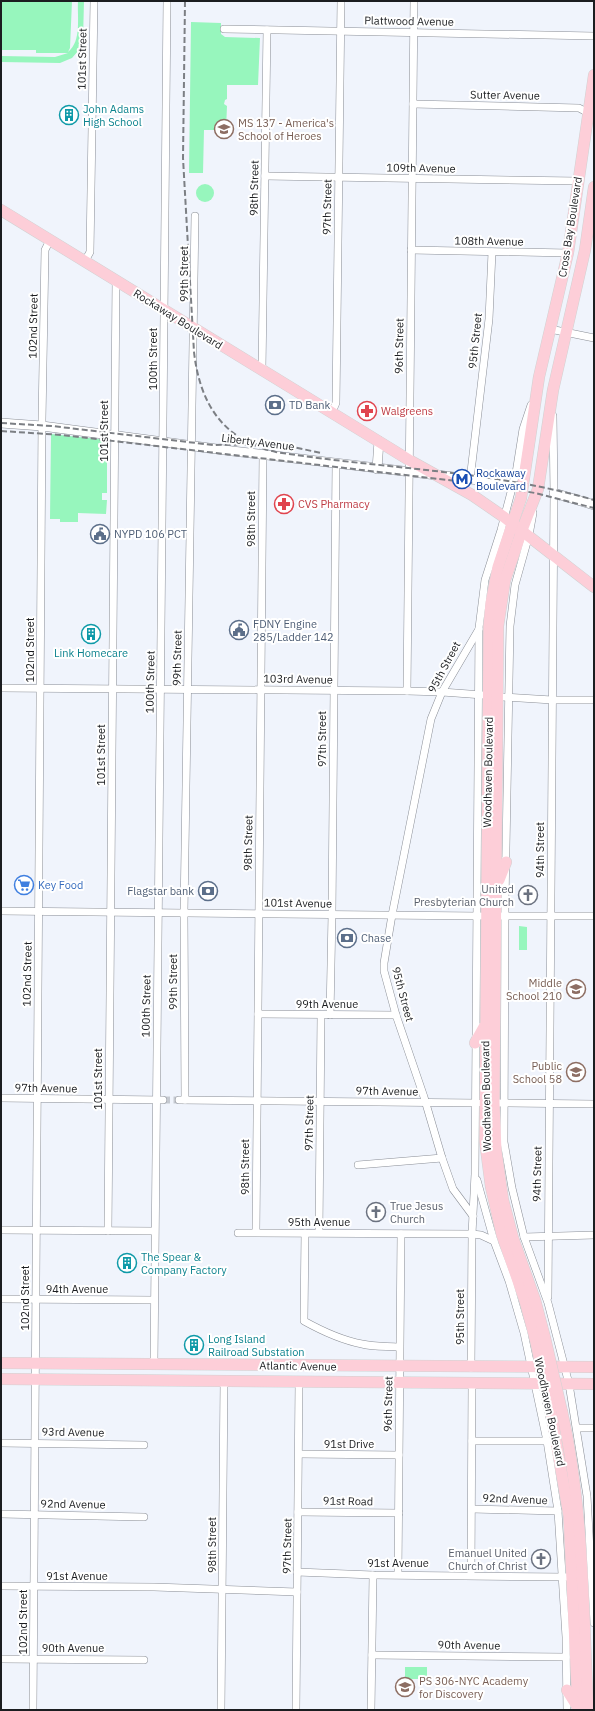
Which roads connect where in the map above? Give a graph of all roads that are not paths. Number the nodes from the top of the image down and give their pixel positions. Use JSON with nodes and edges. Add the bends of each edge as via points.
{"nodes":[{"id":1,"x":94,"y":1,"type":"edge"},
{"id":2,"x":167,"y":1,"type":"edge"},
{"id":3,"x":341,"y":1,"type":"edge"},
{"id":4,"x":414,"y":1,"type":"edge"},
{"id":5,"x":224,"y":29,"type":"dead end"},
{"id":6,"x":267,"y":30,"type":"junction"},
{"id":7,"x":340,"y":31,"type":"junction"},
{"id":8,"x":414,"y":32,"type":"junction"},
{"id":9,"x":594,"y":36,"type":"edge"},
{"id":10,"x":594,"y":75,"type":"edge"},
{"id":11,"x":413,"y":104,"type":"junction"},
{"id":12,"x":591,"y":114,"type":"edge"},
{"id":13,"x":265,"y":176,"type":"junction"},
{"id":14,"x":338,"y":178,"type":"junction"},
{"id":15,"x":412,"y":179,"type":"junction"},
{"id":16,"x":578,"y":181,"type":"junction"},
{"id":17,"x":594,"y":187,"type":"edge"},
{"id":18,"x":1,"y":210,"type":"edge"},
{"id":19,"x":195,"y":216,"type":"dead end"},
{"id":20,"x":50,"y":240,"type":"junction"},
{"id":21,"x":411,"y":250,"type":"junction"},
{"id":22,"x":492,"y":252,"type":"junction"},
{"id":23,"x":568,"y":253,"type":"junction"},
{"id":24,"x":85,"y":261,"type":"junction"},
{"id":25,"x":116,"y":280,"type":"junction"},
{"id":26,"x":163,"y":310,"type":"junction"},
{"id":27,"x":194,"y":328,"type":"junction"},
{"id":28,"x":550,"y":329,"type":"junction"},
{"id":29,"x":567,"y":333,"type":"junction"},
{"id":30,"x":594,"y":338,"type":"edge"},
{"id":31,"x":262,"y":370,"type":"junction"},
{"id":32,"x":539,"y":377,"type":"junction"},
{"id":33,"x":553,"y":390,"type":"junction"},
{"id":34,"x":332,"y":412,"type":"junction"},
{"id":35,"x":1,"y":423,"type":"edge"},
{"id":36,"x":42,"y":426,"type":"junction"},
{"id":37,"x":115,"y":435,"type":"junction"},
{"id":38,"x":379,"y":441,"type":"junction"},
{"id":39,"x":164,"y":443,"type":"junction"},
{"id":40,"x":192,"y":446,"type":"junction"},
{"id":41,"x":263,"y":454,"type":"junction"},
{"id":42,"x":409,"y":460,"type":"junction"},
{"id":43,"x":336,"y":464,"type":"junction"},
{"id":44,"x":377,"y":469,"type":"junction"},
{"id":45,"x":409,"y":473,"type":"junction"},
{"id":46,"x":439,"y":476,"type":"junction"},
{"id":47,"x":470,"y":480,"type":"junction"},
{"id":48,"x":513,"y":484,"type":"junction"},
{"id":49,"x":554,"y":493,"type":"junction"},
{"id":50,"x":594,"y":505,"type":"edge"},
{"id":51,"x":504,"y":517,"type":"junction"},
{"id":52,"x":521,"y":530,"type":"junction"},
{"id":53,"x":554,"y":555,"type":"junction"},
{"id":54,"x":594,"y":587,"type":"edge"},
{"id":55,"x":479,"y":628,"type":"junction"},
{"id":56,"x":1,"y":688,"type":"edge"},
{"id":57,"x":41,"y":688,"type":"junction"},
{"id":58,"x":112,"y":688,"type":"junction"},
{"id":59,"x":161,"y":688,"type":"junction"},
{"id":60,"x":188,"y":689,"type":"junction"},
{"id":61,"x":260,"y":690,"type":"junction"},
{"id":62,"x":334,"y":690,"type":"junction"},
{"id":63,"x":407,"y":691,"type":"junction"},
{"id":64,"x":442,"y":692,"type":"junction"},
{"id":65,"x":493,"y":696,"type":"junction"},
{"id":66,"x":552,"y":700,"type":"junction"},
{"id":67,"x":594,"y":700,"type":"edge"},
{"id":68,"x":506,"y":862,"type":"junction"},
{"id":69,"x":496,"y":888,"type":"junction"},
{"id":70,"x":1,"y":911,"type":"edge"},
{"id":71,"x":39,"y":912,"type":"junction"},
{"id":72,"x":110,"y":912,"type":"junction"},
{"id":73,"x":158,"y":913,"type":"junction"},
{"id":74,"x":184,"y":913,"type":"junction"},
{"id":75,"x":258,"y":914,"type":"junction"},
{"id":76,"x":332,"y":914,"type":"junction"},
{"id":77,"x":392,"y":915,"type":"junction"},
{"id":78,"x":491,"y":916,"type":"junction"},
{"id":79,"x":550,"y":916,"type":"junction"},
{"id":80,"x":594,"y":916,"type":"edge"},
{"id":81,"x":258,"y":1014,"type":"junction"},
{"id":82,"x":321,"y":1015,"type":"junction"},
{"id":83,"x":330,"y":1015,"type":"junction"},
{"id":84,"x":396,"y":1015,"type":"junction"},
{"id":85,"x":485,"y":1025,"type":"junction"},
{"id":86,"x":476,"y":1043,"type":"junction"},
{"id":87,"x":1,"y":1098,"type":"edge"},
{"id":88,"x":37,"y":1098,"type":"junction"},
{"id":89,"x":109,"y":1100,"type":"junction"},
{"id":90,"x":160,"y":1100,"type":"junction"},
{"id":91,"x":182,"y":1100,"type":"joint"},
{"id":92,"x":257,"y":1100,"type":"junction"},
{"id":93,"x":320,"y":1101,"type":"junction"},
{"id":94,"x":426,"y":1103,"type":"junction"},
{"id":95,"x":489,"y":1103,"type":"junction"},
{"id":96,"x":549,"y":1103,"type":"junction"},
{"id":97,"x":594,"y":1104,"type":"edge"},
{"id":98,"x":442,"y":1158,"type":"junction"},
{"id":99,"x":358,"y":1165,"type":"dead end"},
{"id":100,"x":475,"y":1174,"type":"junction"},
{"id":101,"x":473,"y":1216,"type":"junction"},
{"id":102,"x":1,"y":1230,"type":"edge"},
{"id":103,"x":36,"y":1230,"type":"junction"},
{"id":104,"x":108,"y":1231,"type":"junction"},
{"id":105,"x":154,"y":1231,"type":"junction"},
{"id":106,"x":256,"y":1232,"type":"junction"},
{"id":107,"x":319,"y":1232,"type":"junction"},
{"id":108,"x":238,"y":1233,"type":"dead end"},
{"id":109,"x":305,"y":1233,"type":"junction"},
{"id":110,"x":401,"y":1234,"type":"junction"},
{"id":111,"x":472,"y":1234,"type":"junction"},
{"id":112,"x":548,"y":1236,"type":"junction"},
{"id":113,"x":594,"y":1236,"type":"edge"},
{"id":114,"x":524,"y":1237,"type":"junction"},
{"id":115,"x":494,"y":1241,"type":"junction"},
{"id":116,"x":1,"y":1299,"type":"edge"},
{"id":117,"x":35,"y":1300,"type":"junction"},
{"id":118,"x":154,"y":1300,"type":"junction"},
{"id":119,"x":548,"y":1303,"type":"junction"},
{"id":120,"x":399,"y":1347,"type":"junction"},
{"id":121,"x":1,"y":1363,"type":"edge"},
{"id":122,"x":36,"y":1364,"type":"junction"},
{"id":123,"x":154,"y":1364,"type":"junction"},
{"id":124,"x":530,"y":1366,"type":"junction"},
{"id":125,"x":400,"y":1367,"type":"junction"},
{"id":126,"x":564,"y":1367,"type":"junction"},
{"id":127,"x":471,"y":1368,"type":"junction"},
{"id":128,"x":594,"y":1368,"type":"edge"},
{"id":129,"x":1,"y":1379,"type":"edge"},
{"id":130,"x":36,"y":1380,"type":"junction"},
{"id":131,"x":224,"y":1381,"type":"junction"},
{"id":132,"x":299,"y":1382,"type":"junction"},
{"id":133,"x":400,"y":1383,"type":"junction"},
{"id":134,"x":472,"y":1383,"type":"junction"},
{"id":135,"x":535,"y":1383,"type":"junction"},
{"id":136,"x":569,"y":1384,"type":"junction"},
{"id":137,"x":594,"y":1384,"type":"edge"},
{"id":138,"x":577,"y":1428,"type":"junction"},
{"id":139,"x":594,"y":1428,"type":"edge"},
{"id":140,"x":472,"y":1441,"type":"junction"},
{"id":141,"x":547,"y":1441,"type":"junction"},
{"id":142,"x":1,"y":1443,"type":"edge"},
{"id":143,"x":35,"y":1443,"type":"junction"},
{"id":144,"x":144,"y":1445,"type":"dead end"},
{"id":145,"x":298,"y":1454,"type":"junction"},
{"id":146,"x":399,"y":1455,"type":"junction"},
{"id":147,"x":590,"y":1497,"type":"edge"},
{"id":148,"x":472,"y":1509,"type":"junction"},
{"id":149,"x":558,"y":1511,"type":"junction"},
{"id":150,"x":298,"y":1512,"type":"junction"},
{"id":151,"x":399,"y":1513,"type":"junction"},
{"id":152,"x":1,"y":1514,"type":"edge"},
{"id":153,"x":35,"y":1515,"type":"junction"},
{"id":154,"x":144,"y":1517,"type":"dead end"},
{"id":155,"x":298,"y":1572,"type":"junction"},
{"id":156,"x":398,"y":1574,"type":"junction"},
{"id":157,"x":373,"y":1575,"type":"junction"},
{"id":158,"x":471,"y":1575,"type":"junction"},
{"id":159,"x":580,"y":1577,"type":"edge"},
{"id":160,"x":1,"y":1586,"type":"edge"},
{"id":161,"x":34,"y":1587,"type":"junction"},
{"id":162,"x":222,"y":1588,"type":"junction"},
{"id":163,"x":297,"y":1592,"type":"junction"},
{"id":164,"x":594,"y":1623,"type":"edge"},
{"id":165,"x":372,"y":1655,"type":"junction"},
{"id":166,"x":566,"y":1657,"type":"junction"},
{"id":167,"x":1,"y":1658,"type":"edge"},
{"id":168,"x":34,"y":1659,"type":"junction"},
{"id":169,"x":144,"y":1660,"type":"dead end"},
{"id":170,"x":594,"y":1673,"type":"edge"},
{"id":171,"x":567,"y":1690,"type":"joint"},
{"id":172,"x":587,"y":1692,"type":"junction"},
{"id":173,"x":578,"y":1709,"type":"edge"},
{"id":174,"x":33,"y":1710,"type":"edge"},
{"id":175,"x":221,"y":1710,"type":"edge"},
{"id":176,"x":296,"y":1710,"type":"edge"},
{"id":177,"x":371,"y":1710,"type":"edge"}],
"edges":[{"from":1,"to":24,"type":"street","name":"101st Street","via":[[90,252]]},
{"from":2,"to":26,"type":"street","name":"100th Street"},
{"from":3,"to":7,"type":"street","name":"97th Street"},
{"from":4,"to":8,"type":"street","name":"96th Street"},
{"from":5,"to":6,"type":"street","name":"Plattwood Avenue"},
{"from":6,"to":7,"type":"street","name":"Plattwood Avenue"},
{"from":6,"to":13,"type":"street","name":"98th Street"},
{"from":7,"to":8,"type":"street","name":"Plattwood Avenue"},
{"from":7,"to":14,"type":"street","name":"97th Street"},
{"from":8,"to":9,"type":"street","name":"Plattwood Avenue"},
{"from":8,"to":11,"type":"street","name":"96th Street"},
{"from":10,"to":12,"type":"main road","name":"Cross Bay Boulevard"},
{"from":11,"to":12,"type":"street","name":"Sutter Avenue","via":[[579,108]]},
{"from":11,"to":15,"type":"street","name":"96th Street"},
{"from":12,"to":16,"type":"main road","name":"Cross Bay Boulevard"},
{"from":13,"to":14,"type":"street","name":"109th Avenue"},
{"from":13,"to":31,"type":"street","name":"98th Street"},
{"from":14,"to":15,"type":"street","name":"109th Avenue"},
{"from":14,"to":34,"type":"street","name":"97th Street","via":[[336,402]]},
{"from":15,"to":16,"type":"street","name":"109th Avenue"},
{"from":15,"to":21,"type":"street","name":"96th Street"},
{"from":16,"to":23,"type":"main road","name":"Cross Bay Boulevard"},
{"from":17,"to":29,"type":"main road","name":"Cross Bay Boulevard","via":[[585,250]]},
{"from":18,"to":20,"type":"main road","name":"Rockaway Boulevard"},
{"from":19,"to":27,"type":"street","name":"99th Street"},
{"from":20,"to":24,"type":"main road","name":"Rockaway Boulevard"},
{"from":20,"to":36,"type":"street","name":"102nd Street","via":[[45,250]]},
{"from":21,"to":22,"type":"street","name":"108th Avenue"},
{"from":21,"to":42,"type":"street","name":"96th Street"},
{"from":22,"to":23,"type":"street","name":"108th Avenue"},
{"from":22,"to":47,"type":"street","name":"95th Street","via":[[489,319]]},
{"from":23,"to":28,"type":"main road","name":"Cross Bay Boulevard"},
{"from":24,"to":25,"type":"main road","name":"Rockaway Boulevard"},
{"from":25,"to":26,"type":"main road","name":"Rockaway Boulevard"},
{"from":25,"to":37,"type":"street","name":"101st Street"},
{"from":26,"to":27,"type":"main road","name":"Rockaway Boulevard"},
{"from":26,"to":39,"type":"street","name":"100th Street"},
{"from":27,"to":31,"type":"main road","name":"Rockaway Boulevard"},
{"from":27,"to":40,"type":"street","name":"99th Street"},
{"from":28,"to":29,"type":"street"},
{"from":28,"to":32,"type":"main road","name":"Cross Bay Boulevard"},
{"from":29,"to":30,"type":"street"},
{"from":29,"to":33,"type":"main road","name":"Cross Bay Boulevard"},
{"from":31,"to":34,"type":"main road","name":"Rockaway Boulevard"},
{"from":32,"to":48,"type":"street","name":"Cross Bay Boulevard","via":[[523,429]]},
{"from":32,"to":52,"type":"main road","name":"Cross Bay Boulevard","via":[[521,498]]},
{"from":33,"to":49,"type":"street","name":"Cross Bay Boulevard"},
{"from":33,"to":52,"type":"main road","name":"Cross Bay Boulevard","via":[[536,496]]},
{"from":34,"to":38,"type":"main road","name":"Rockaway Boulevard"},
{"from":35,"to":36,"type":"street","name":"Liberty Avenue"},
{"from":36,"to":37,"type":"street","name":"Liberty Avenue"},
{"from":36,"to":57,"type":"street","name":"102nd Street"},
{"from":37,"to":39,"type":"street","name":"Liberty Avenue"},
{"from":37,"to":58,"type":"street","name":"101st Street"},
{"from":38,"to":42,"type":"main road","name":"Rockaway Boulevard"},
{"from":38,"to":44,"type":"street"},
{"from":39,"to":40,"type":"street","name":"Liberty Avenue"},
{"from":39,"to":59,"type":"street","name":"100th Street"},
{"from":40,"to":41,"type":"street","name":"Liberty Avenue"},
{"from":40,"to":60,"type":"street","name":"99th Street"},
{"from":41,"to":43,"type":"street","name":"Liberty Avenue"},
{"from":41,"to":61,"type":"street","name":"98th Street"},
{"from":42,"to":45,"type":"street","name":"96th Street"},
{"from":42,"to":46,"type":"main road","name":"Rockaway Boulevard"},
{"from":43,"to":44,"type":"street","name":"Liberty Avenue"},
{"from":43,"to":62,"type":"street","name":"97th Street"},
{"from":44,"to":45,"type":"street","name":"Liberty Avenue"},
{"from":45,"to":46,"type":"street","name":"Liberty Avenue"},
{"from":45,"to":63,"type":"street","name":"96th Street"},
{"from":46,"to":47,"type":"street","name":"Liberty Avenue"},
{"from":46,"to":51,"type":"main road","name":"Rockaway Boulevard"},
{"from":47,"to":48,"type":"street","name":"Liberty Avenue"},
{"from":48,"to":51,"type":"street","name":"Cross Bay Boulevard"},
{"from":49,"to":50,"type":"street"},
{"from":49,"to":53,"type":"street","name":"94th Street"},
{"from":51,"to":52,"type":"main road","name":"Rockaway Boulevard"},
{"from":51,"to":55,"type":"street","name":"Woodhaven Boulevard","via":[[485,580]]},
{"from":52,"to":53,"type":"main road","name":"Rockaway Boulevard"},
{"from":52,"to":65,"type":"street","name":"Woodhaven Boulevard","via":[[510,626]]},
{"from":52,"to":65,"type":"main road","name":"Woodhaven Boulevard","via":[[498,568],[491,604]]},
{"from":53,"to":54,"type":"main road","name":"Rockaway Boulevard"},
{"from":53,"to":66,"type":"street","name":"94th Street"},
{"from":55,"to":64,"type":"street","name":"95th Street"},
{"from":55,"to":65,"type":"street","name":"Woodhaven Boulevard"},
{"from":56,"to":57,"type":"street","name":"103rd Avenue"},
{"from":57,"to":58,"type":"street","name":"103rd Avenue"},
{"from":57,"to":71,"type":"street","name":"102nd Street"},
{"from":58,"to":59,"type":"street","name":"103rd Avenue"},
{"from":58,"to":72,"type":"street","name":"101st Street"},
{"from":59,"to":60,"type":"street","name":"103rd Avenue"},
{"from":59,"to":73,"type":"street","name":"100th Street"},
{"from":60,"to":61,"type":"street","name":"103rd Avenue"},
{"from":60,"to":74,"type":"street","name":"99th Street"},
{"from":61,"to":62,"type":"street","name":"103rd Avenue"},
{"from":61,"to":75,"type":"street","name":"98th Street"},
{"from":62,"to":63,"type":"street","name":"103rd Avenue"},
{"from":62,"to":76,"type":"street","name":"97th Street"},
{"from":63,"to":64,"type":"street","name":"103rd Avenue"},
{"from":64,"to":65,"type":"street","name":"103rd Avenue"},
{"from":64,"to":77,"type":"street","name":"95th Street","via":[[428,730]]},
{"from":65,"to":66,"type":"street","name":"103rd Avenue"},
{"from":65,"to":68,"type":"street","name":"Woodhaven Boulevard"},
{"from":65,"to":69,"type":"main road","name":"Woodhaven Boulevard"},
{"from":65,"to":78,"type":"main road","name":"Woodhaven Boulevard"},
{"from":66,"to":67,"type":"street","name":"103rd Avenue"},
{"from":66,"to":79,"type":"street","name":"94th Street"},
{"from":68,"to":69,"type":"main road"},
{"from":68,"to":78,"type":"street","name":"Woodhaven Boulevard"},
{"from":69,"to":78,"type":"main road","name":"Woodhaven Boulevard"},
{"from":70,"to":71,"type":"street","name":"101st Avenue"},
{"from":71,"to":72,"type":"street","name":"101st Avenue"},
{"from":71,"to":88,"type":"street","name":"102nd Street"},
{"from":72,"to":73,"type":"street","name":"101st Avenue"},
{"from":72,"to":89,"type":"street","name":"101st Street"},
{"from":73,"to":74,"type":"street","name":"101st Avenue"},
{"from":73,"to":90,"type":"street","name":"100th Street"},
{"from":74,"to":75,"type":"street","name":"101st Avenue"},
{"from":74,"to":91,"type":"street","name":"99th Street"},
{"from":75,"to":76,"type":"street","name":"101st Avenue"},
{"from":75,"to":81,"type":"street","name":"98th Street"},
{"from":76,"to":77,"type":"street","name":"101st Avenue"},
{"from":76,"to":83,"type":"street","name":"97th Street"},
{"from":77,"to":78,"type":"street","name":"101st Avenue"},
{"from":77,"to":84,"type":"street","name":"95th Street","via":[[384,971]]},
{"from":78,"to":79,"type":"street","name":"101st Avenue"},
{"from":78,"to":85,"type":"main road","name":"Woodhaven Boulevard"},
{"from":78,"to":86,"type":"street","name":"Woodhaven Boulevard"},
{"from":78,"to":95,"type":"main road","name":"Woodhaven Boulevard"},
{"from":79,"to":80,"type":"street","name":"101st Avenue"},
{"from":79,"to":96,"type":"street","name":"94th Street"},
{"from":81,"to":82,"type":"street","name":"99th Avenue"},
{"from":81,"to":92,"type":"street","name":"98th Street"},
{"from":82,"to":83,"type":"street","name":"99th Avenue"},
{"from":82,"to":93,"type":"street","name":"97th Street"},
{"from":83,"to":84,"type":"street","name":"99th Avenue"},
{"from":84,"to":94,"type":"street","name":"95th Street"},
{"from":85,"to":86,"type":"main road"},
{"from":85,"to":95,"type":"main road","name":"Woodhaven Boulevard"},
{"from":86,"to":95,"type":"street","name":"Woodhaven Boulevard"},
{"from":87,"to":88,"type":"street","name":"97th Avenue"},
{"from":88,"to":89,"type":"street","name":"97th Avenue"},
{"from":88,"to":103,"type":"street","name":"102nd Street"},
{"from":89,"to":90,"type":"street","name":"97th Avenue"},
{"from":89,"to":104,"type":"street","name":"101st Street"},
{"from":90,"to":105,"type":"street","name":"100th Street"},
{"from":91,"to":92,"type":"street","name":"97th Avenue"},
{"from":92,"to":93,"type":"street","name":"97th Avenue"},
{"from":92,"to":106,"type":"street","name":"98th Street"},
{"from":93,"to":94,"type":"street","name":"97th Avenue"},
{"from":93,"to":107,"type":"street","name":"97th Street"},
{"from":94,"to":95,"type":"street","name":"97th Avenue"},
{"from":94,"to":98,"type":"street","name":"95th Street"},
{"from":95,"to":96,"type":"street","name":"97th Avenue"},
{"from":95,"to":100,"type":"street","name":"Woodhaven Boulevard"},
{"from":95,"to":114,"type":"street","name":"Woodhaven Boulevard","via":[[504,1142]]},
{"from":95,"to":159,"type":"main road","name":"Woodhaven Boulevard","bridge":true,"via":[[503,1200],[513,1238],[535,1300],[540,1338],[576,1492]]},
{"from":96,"to":97,"type":"street","name":"97th Avenue"},
{"from":96,"to":112,"type":"street","name":"94th Street"},
{"from":98,"to":99,"type":"street"},
{"from":98,"to":101,"type":"street","name":"95th Street","via":[[454,1189]]},
{"from":100,"to":101,"type":"street","name":"Woodhaven Boulevard"},
{"from":100,"to":115,"type":"street","name":"Woodhaven Boulevard"},
{"from":101,"to":111,"type":"street","name":"95th Street"},
{"from":102,"to":103,"type":"street"},
{"from":103,"to":104,"type":"street"},
{"from":103,"to":117,"type":"street","name":"102nd Street"},
{"from":104,"to":105,"type":"street"},
{"from":105,"to":118,"type":"street","name":"100th Street"},
{"from":106,"to":108,"type":"street","name":"95th Avenue"},
{"from":106,"to":109,"type":"street","name":"95th Avenue"},
{"from":107,"to":109,"type":"street","name":"95th Avenue"},
{"from":107,"to":110,"type":"street","name":"95th Avenue"},
{"from":109,"to":120,"type":"street","via":[[304,1321],[322,1331],[353,1342]]},
{"from":110,"to":111,"type":"street","name":"95th Avenue"},
{"from":110,"to":120,"type":"street","name":"96th Street"},
{"from":111,"to":115,"type":"street","name":"95th Avenue"},
{"from":111,"to":127,"type":"street","name":"95th Street"},
{"from":112,"to":113,"type":"street"},
{"from":112,"to":114,"type":"street"},
{"from":112,"to":119,"type":"street","name":"94th Street"},
{"from":114,"to":119,"type":"street","name":"Woodhaven Boulevard"},
{"from":115,"to":124,"type":"street","name":"Woodhaven Boulevard","via":[[524,1333]]},
{"from":116,"to":117,"type":"street","name":"94th Avenue"},
{"from":117,"to":118,"type":"street","name":"94th Avenue"},
{"from":117,"to":122,"type":"street","name":"102nd Street"},
{"from":118,"to":123,"type":"street","name":"100th Street"},
{"from":119,"to":126,"type":"street","name":"Woodhaven Boulevard"},
{"from":120,"to":125,"type":"street","name":"96th Street"},
{"from":121,"to":122,"type":"main road","name":"Atlantic Avenue"},
{"from":122,"to":123,"type":"main road","name":"Atlantic Avenue"},
{"from":122,"to":130,"type":"street","name":"102nd Street"},
{"from":123,"to":125,"type":"main road","name":"Atlantic Avenue"},
{"from":124,"to":126,"type":"main road","name":"Atlantic Avenue"},
{"from":124,"to":127,"type":"main road","name":"Atlantic Avenue"},
{"from":124,"to":135,"type":"street","name":"Woodhaven Boulevard"},
{"from":125,"to":127,"type":"main road","name":"Atlantic Avenue"},
{"from":125,"to":133,"type":"street","name":"96th Street"},
{"from":126,"to":128,"type":"main road","name":"Atlantic Avenue"},
{"from":126,"to":136,"type":"street","name":"Woodhaven Boulevard"},
{"from":129,"to":130,"type":"main road","name":"Atlantic Avenue"},
{"from":130,"to":131,"type":"main road","name":"Atlantic Avenue"},
{"from":130,"to":143,"type":"street","name":"102nd Street"},
{"from":131,"to":132,"type":"main road","name":"Atlantic Avenue"},
{"from":131,"to":162,"type":"street","name":"98th Street"},
{"from":132,"to":133,"type":"main road","name":"Atlantic Avenue"},
{"from":132,"to":145,"type":"street","name":"97th Street"},
{"from":133,"to":134,"type":"main road","name":"Atlantic Avenue"},
{"from":133,"to":146,"type":"street","name":"96th Street"},
{"from":134,"to":135,"type":"main road","name":"Atlantic Avenue"},
{"from":134,"to":140,"type":"street"},
{"from":135,"to":136,"type":"main road","name":"Atlantic Avenue"},
{"from":135,"to":141,"type":"street","name":"Woodhaven Boulevard"},
{"from":136,"to":137,"type":"main road","name":"Atlantic Avenue"},
{"from":136,"to":138,"type":"street","name":"Woodhaven Boulevard"},
{"from":138,"to":139,"type":"street"},
{"from":138,"to":147,"type":"street","name":"Woodhaven Boulevard"},
{"from":140,"to":141,"type":"street"},
{"from":140,"to":148,"type":"street"},
{"from":141,"to":149,"type":"street","name":"Woodhaven Boulevard"},
{"from":142,"to":143,"type":"street","name":"93rd Avenue"},
{"from":143,"to":144,"type":"street","name":"93rd Avenue"},
{"from":143,"to":153,"type":"street","name":"102nd Street"},
{"from":145,"to":146,"type":"street","name":"91st Drive"},
{"from":145,"to":150,"type":"street","name":"97th Street"},
{"from":146,"to":151,"type":"street","name":"96th Street"},
{"from":147,"to":159,"type":"street","name":"Woodhaven Boulevard"},
{"from":148,"to":149,"type":"street","name":"92nd Avenue"},
{"from":148,"to":158,"type":"street"},
{"from":149,"to":159,"type":"street","name":"Woodhaven Boulevard"},
{"from":150,"to":151,"type":"street","name":"91st Road"},
{"from":150,"to":155,"type":"street","name":"97th Street"},
{"from":151,"to":156,"type":"street","name":"96th Street"},
{"from":152,"to":153,"type":"street","name":"92nd Avenue"},
{"from":153,"to":154,"type":"street","name":"92nd Avenue"},
{"from":153,"to":161,"type":"street","name":"102nd Street"},
{"from":155,"to":157,"type":"street","name":"91st Avenue"},
{"from":155,"to":163,"type":"street","name":"97th Street"},
{"from":156,"to":157,"type":"street","name":"91st Avenue"},
{"from":156,"to":158,"type":"street","name":"91st Avenue"},
{"from":157,"to":165,"type":"street"},
{"from":158,"to":159,"type":"street","name":"91st Avenue"},
{"from":159,"to":164,"type":"street","name":"Woodhaven Boulevard"},
{"from":159,"to":166,"type":"street","name":"Woodhaven Boulevard"},
{"from":159,"to":172,"type":"main road","name":"Woodhaven Boulevard"},
{"from":159,"to":173,"type":"main road","name":"Woodhaven Boulevard"},
{"from":160,"to":161,"type":"street","name":"91st Avenue"},
{"from":161,"to":162,"type":"street","name":"91st Avenue"},
{"from":161,"to":168,"type":"street","name":"102nd Street"},
{"from":162,"to":163,"type":"street","name":"91st Avenue"},
{"from":162,"to":175,"type":"street","name":"98th Street"},
{"from":163,"to":176,"type":"street","name":"97th Street"},
{"from":165,"to":166,"type":"street","name":"90th Avenue"},
{"from":165,"to":177,"type":"street"},
{"from":166,"to":171,"type":"street","name":"Woodhaven Boulevard"},
{"from":167,"to":168,"type":"street","name":"90th Avenue"},
{"from":168,"to":169,"type":"street","name":"90th Avenue"},
{"from":168,"to":174,"type":"street","name":"102nd Street"},
{"from":170,"to":172,"type":"main road"},
{"from":171,"to":173,"type":"main road"},
{"from":172,"to":173,"type":"main road","name":"Woodhaven Boulevard"}]}
